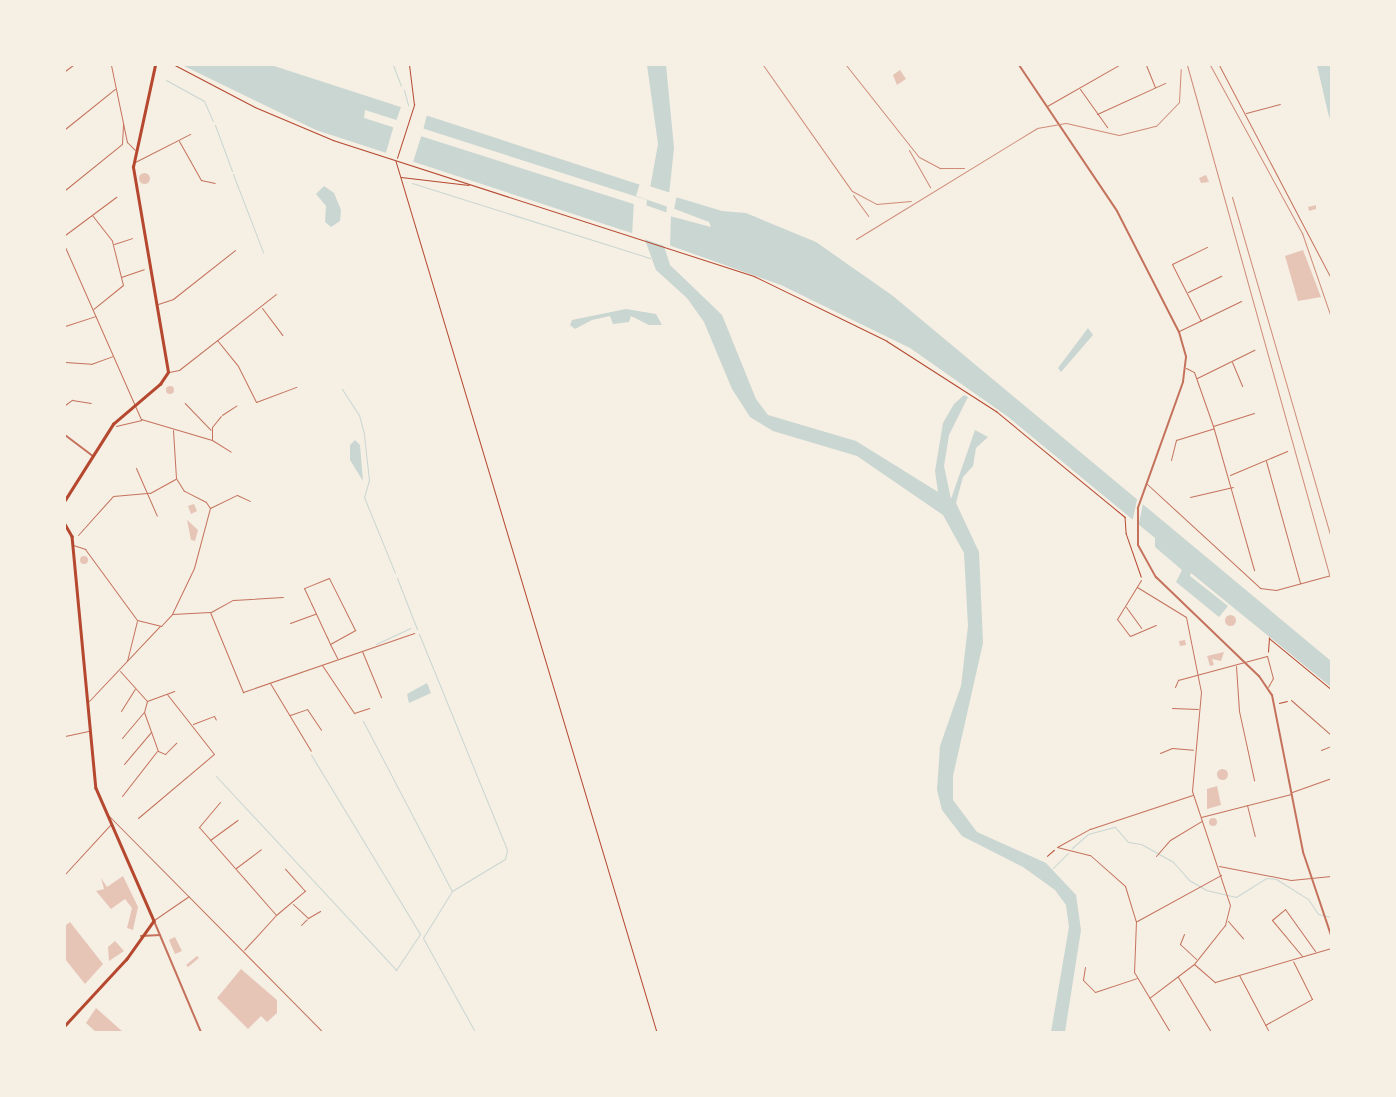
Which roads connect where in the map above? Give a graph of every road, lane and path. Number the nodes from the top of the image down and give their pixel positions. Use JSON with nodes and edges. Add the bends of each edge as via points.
{"nodes":[{"id":1,"x":73,"y":65,"type":"edge"},
{"id":2,"x":111,"y":65,"type":"edge"},
{"id":3,"x":155,"y":65,"type":"edge"},
{"id":4,"x":175,"y":65,"type":"edge"},
{"id":5,"x":410,"y":65,"type":"edge"},
{"id":6,"x":1019,"y":65,"type":"edge"},
{"id":7,"x":1119,"y":65,"type":"edge"},
{"id":8,"x":1146,"y":65,"type":"edge"},
{"id":9,"x":1218,"y":65,"type":"edge"},
{"id":10,"x":65,"y":71,"type":"edge"},
{"id":11,"x":1165,"y":83,"type":"dead end"},
{"id":12,"x":1155,"y":87,"type":"junction"},
{"id":13,"x":1080,"y":88,"type":"junction"},
{"id":14,"x":116,"y":89,"type":"junction"},
{"id":15,"x":1280,"y":104,"type":"dead end"},
{"id":16,"x":1047,"y":106,"type":"junction"},
{"id":17,"x":1098,"y":114,"type":"junction"},
{"id":18,"x":1246,"y":114,"type":"junction"},
{"id":19,"x":123,"y":123,"type":"junction"},
{"id":20,"x":1107,"y":127,"type":"dead end"},
{"id":21,"x":65,"y":130,"type":"edge"},
{"id":22,"x":190,"y":134,"type":"dead end"},
{"id":23,"x":178,"y":140,"type":"junction"},
{"id":24,"x":135,"y":150,"type":"junction"},
{"id":25,"x":133,"y":162,"type":"junction"},
{"id":26,"x":399,"y":177,"type":"junction"},
{"id":27,"x":215,"y":183,"type":"dead end"},
{"id":28,"x":471,"y":185,"type":"junction"},
{"id":29,"x":65,"y":190,"type":"edge"},
{"id":30,"x":116,"y":197,"type":"dead end"},
{"id":31,"x":92,"y":215,"type":"junction"},
{"id":32,"x":65,"y":235,"type":"edge"},
{"id":33,"x":132,"y":238,"type":"dead end"},
{"id":34,"x":114,"y":244,"type":"junction"},
{"id":35,"x":65,"y":247,"type":"edge"},
{"id":36,"x":1207,"y":247,"type":"dead end"},
{"id":37,"x":235,"y":250,"type":"dead end"},
{"id":38,"x":65,"y":258,"type":"edge"},
{"id":39,"x":70,"y":258,"type":"junction"},
{"id":40,"x":144,"y":269,"type":"dead end"},
{"id":41,"x":121,"y":276,"type":"junction"},
{"id":42,"x":1221,"y":276,"type":"dead end"},
{"id":43,"x":1331,"y":278,"type":"edge"},
{"id":44,"x":1188,"y":292,"type":"junction"},
{"id":45,"x":276,"y":294,"type":"dead end"},
{"id":46,"x":1240,"y":301,"type":"dead end"},
{"id":47,"x":158,"y":304,"type":"junction"},
{"id":48,"x":260,"y":307,"type":"junction"},
{"id":49,"x":92,"y":309,"type":"junction"},
{"id":50,"x":95,"y":316,"type":"junction"},
{"id":51,"x":1201,"y":321,"type":"junction"},
{"id":52,"x":65,"y":326,"type":"edge"},
{"id":53,"x":1178,"y":332,"type":"junction"},
{"id":54,"x":282,"y":335,"type":"dead end"},
{"id":55,"x":217,"y":340,"type":"junction"},
{"id":56,"x":1254,"y":350,"type":"dead end"},
{"id":57,"x":113,"y":356,"type":"junction"},
{"id":58,"x":1232,"y":361,"type":"junction"},
{"id":59,"x":65,"y":362,"type":"edge"},
{"id":60,"x":1186,"y":368,"type":"junction"},
{"id":61,"x":168,"y":372,"type":"junction"},
{"id":62,"x":1197,"y":378,"type":"junction"},
{"id":63,"x":1242,"y":386,"type":"dead end"},
{"id":64,"x":296,"y":387,"type":"dead end"},
{"id":65,"x":186,"y":402,"type":"dead end"},
{"id":66,"x":91,"y":404,"type":"dead end"},
{"id":67,"x":65,"y":405,"type":"edge"},
{"id":68,"x":134,"y":405,"type":"junction"},
{"id":69,"x":236,"y":406,"type":"dead end"},
{"id":70,"x":1254,"y":413,"type":"dead end"},
{"id":71,"x":221,"y":416,"type":"joint"},
{"id":72,"x":142,"y":419,"type":"junction"},
{"id":73,"x":116,"y":426,"type":"dead end"},
{"id":74,"x":1213,"y":428,"type":"junction"},
{"id":75,"x":174,"y":430,"type":"junction"},
{"id":76,"x":212,"y":431,"type":"junction"},
{"id":77,"x":65,"y":435,"type":"edge"},
{"id":78,"x":212,"y":440,"type":"junction"},
{"id":79,"x":1287,"y":451,"type":"dead end"},
{"id":80,"x":231,"y":452,"type":"dead end"},
{"id":81,"x":92,"y":455,"type":"junction"},
{"id":82,"x":1172,"y":460,"type":"dead end"},
{"id":83,"x":1266,"y":461,"type":"junction"},
{"id":84,"x":136,"y":468,"type":"dead end"},
{"id":85,"x":1229,"y":475,"type":"junction"},
{"id":86,"x":176,"y":478,"type":"junction"},
{"id":87,"x":1146,"y":484,"type":"junction"},
{"id":88,"x":1233,"y":487,"type":"junction"},
{"id":89,"x":150,"y":493,"type":"junction"},
{"id":90,"x":1190,"y":497,"type":"dead end"},
{"id":91,"x":65,"y":500,"type":"edge"},
{"id":92,"x":250,"y":501,"type":"dead end"},
{"id":93,"x":210,"y":508,"type":"junction"},
{"id":94,"x":158,"y":516,"type":"dead end"},
{"id":95,"x":65,"y":524,"type":"edge"},
{"id":96,"x":78,"y":535,"type":"dead end"},
{"id":97,"x":72,"y":545,"type":"junction"},
{"id":98,"x":1254,"y":570,"type":"dead end"},
{"id":99,"x":1331,"y":575,"type":"edge"},
{"id":100,"x":1141,"y":580,"type":"joint"},
{"id":101,"x":1300,"y":583,"type":"junction"},
{"id":102,"x":1137,"y":587,"type":"junction"},
{"id":103,"x":283,"y":597,"type":"dead end"},
{"id":104,"x":1126,"y":606,"type":"junction"},
{"id":105,"x":210,"y":612,"type":"junction"},
{"id":106,"x":172,"y":614,"type":"junction"},
{"id":107,"x":316,"y":614,"type":"junction"},
{"id":108,"x":137,"y":620,"type":"junction"},
{"id":109,"x":290,"y":623,"type":"dead end"},
{"id":110,"x":1156,"y":625,"type":"dead end"},
{"id":111,"x":161,"y":626,"type":"junction"},
{"id":112,"x":1141,"y":629,"type":"junction"},
{"id":113,"x":414,"y":633,"type":"dead end"},
{"id":114,"x":330,"y":644,"type":"junction"},
{"id":115,"x":362,"y":651,"type":"junction"},
{"id":116,"x":1267,"y":656,"type":"junction"},
{"id":117,"x":338,"y":659,"type":"junction"},
{"id":118,"x":1246,"y":662,"type":"junction"},
{"id":119,"x":127,"y":663,"type":"junction"},
{"id":120,"x":322,"y":665,"type":"junction"},
{"id":121,"x":1236,"y":665,"type":"junction"},
{"id":122,"x":120,"y":671,"type":"junction"},
{"id":123,"x":1198,"y":675,"type":"junction"},
{"id":124,"x":270,"y":683,"type":"junction"},
{"id":125,"x":1175,"y":687,"type":"dead end"},
{"id":126,"x":1268,"y":687,"type":"junction"},
{"id":127,"x":135,"y":688,"type":"junction"},
{"id":128,"x":1331,"y":689,"type":"edge"},
{"id":129,"x":174,"y":691,"type":"dead end"},
{"id":130,"x":167,"y":694,"type":"junction"},
{"id":131,"x":381,"y":696,"type":"dead end"},
{"id":132,"x":1292,"y":700,"type":"dead end"},
{"id":133,"x":147,"y":701,"type":"junction"},
{"id":134,"x":1288,"y":701,"type":"dead end"},
{"id":135,"x":87,"y":702,"type":"junction"},
{"id":136,"x":1276,"y":704,"type":"junction"},
{"id":137,"x":369,"y":708,"type":"dead end"},
{"id":138,"x":1172,"y":708,"type":"dead end"},
{"id":139,"x":1199,"y":709,"type":"junction"},
{"id":140,"x":120,"y":711,"type":"dead end"},
{"id":141,"x":144,"y":712,"type":"junction"},
{"id":142,"x":290,"y":715,"type":"junction"},
{"id":143,"x":216,"y":720,"type":"dead end"},
{"id":144,"x":192,"y":724,"type":"junction"},
{"id":145,"x":321,"y":730,"type":"dead end"},
{"id":146,"x":90,"y":731,"type":"junction"},
{"id":147,"x":151,"y":732,"type":"junction"},
{"id":148,"x":1331,"y":735,"type":"edge"},
{"id":149,"x":65,"y":736,"type":"edge"},
{"id":150,"x":122,"y":738,"type":"dead end"},
{"id":151,"x":176,"y":743,"type":"dead end"},
{"id":152,"x":1331,"y":746,"type":"edge"},
{"id":153,"x":1193,"y":750,"type":"junction"},
{"id":154,"x":1320,"y":750,"type":"dead end"},
{"id":155,"x":158,"y":751,"type":"junction"},
{"id":156,"x":311,"y":751,"type":"dead end"},
{"id":157,"x":1160,"y":753,"type":"dead end"},
{"id":158,"x":124,"y":764,"type":"dead end"},
{"id":159,"x":1331,"y":778,"type":"edge"},
{"id":160,"x":1254,"y":780,"type":"dead end"},
{"id":161,"x":65,"y":793,"type":"edge"},
{"id":162,"x":1292,"y":793,"type":"junction"},
{"id":163,"x":1193,"y":794,"type":"junction"},
{"id":164,"x":122,"y":796,"type":"dead end"},
{"id":165,"x":65,"y":798,"type":"edge"},
{"id":166,"x":220,"y":802,"type":"dead end"},
{"id":167,"x":1247,"y":805,"type":"junction"},
{"id":168,"x":1201,"y":816,"type":"junction"},
{"id":169,"x":108,"y":817,"type":"junction"},
{"id":170,"x":138,"y":818,"type":"dead end"},
{"id":171,"x":238,"y":820,"type":"dead end"},
{"id":172,"x":1202,"y":821,"type":"junction"},
{"id":173,"x":112,"y":825,"type":"junction"},
{"id":174,"x":1255,"y":836,"type":"dead end"},
{"id":175,"x":210,"y":840,"type":"junction"},
{"id":176,"x":1057,"y":847,"type":"junction"},
{"id":177,"x":261,"y":849,"type":"dead end"},
{"id":178,"x":1046,"y":856,"type":"dead end"},
{"id":179,"x":1156,"y":856,"type":"dead end"},
{"id":180,"x":1219,"y":867,"type":"junction"},
{"id":181,"x":235,"y":868,"type":"junction"},
{"id":182,"x":285,"y":870,"type":"dead end"},
{"id":183,"x":65,"y":874,"type":"edge"},
{"id":184,"x":1221,"y":874,"type":"junction"},
{"id":185,"x":1331,"y":876,"type":"edge"},
{"id":186,"x":1311,"y":879,"type":"junction"},
{"id":187,"x":190,"y":896,"type":"junction"},
{"id":188,"x":292,"y":903,"type":"junction"},
{"id":189,"x":320,"y":911,"type":"dead end"},
{"id":190,"x":276,"y":915,"type":"junction"},
{"id":191,"x":308,"y":918,"type":"junction"},
{"id":192,"x":1228,"y":920,"type":"junction"},
{"id":193,"x":154,"y":921,"type":"junction"},
{"id":194,"x":1136,"y":921,"type":"junction"},
{"id":195,"x":301,"y":925,"type":"dead end"},
{"id":196,"x":1184,"y":934,"type":"dead end"},
{"id":197,"x":160,"y":935,"type":"junction"},
{"id":198,"x":141,"y":936,"type":"junction"},
{"id":199,"x":1331,"y":936,"type":"edge"},
{"id":200,"x":1243,"y":938,"type":"dead end"},
{"id":201,"x":1331,"y":948,"type":"edge"},
{"id":202,"x":243,"y":951,"type":"junction"},
{"id":203,"x":1315,"y":952,"type":"junction"},
{"id":204,"x":1302,"y":956,"type":"junction"},
{"id":205,"x":1292,"y":959,"type":"junction"},
{"id":206,"x":1197,"y":960,"type":"junction"},
{"id":207,"x":1194,"y":964,"type":"junction"},
{"id":208,"x":1085,"y":967,"type":"dead end"},
{"id":209,"x":1239,"y":975,"type":"junction"},
{"id":210,"x":1178,"y":976,"type":"junction"},
{"id":211,"x":1137,"y":977,"type":"junction"},
{"id":212,"x":1149,"y":998,"type":"junction"},
{"id":213,"x":1265,"y":1025,"type":"junction"},
{"id":214,"x":65,"y":1026,"type":"edge"},
{"id":215,"x":202,"y":1032,"type":"edge"},
{"id":216,"x":323,"y":1032,"type":"edge"},
{"id":217,"x":656,"y":1032,"type":"edge"},
{"id":218,"x":1170,"y":1032,"type":"edge"},
{"id":219,"x":1212,"y":1032,"type":"edge"},
{"id":220,"x":1269,"y":1032,"type":"edge"}],
"edges":[{"from":1,"to":10,"type":"street"},
{"from":2,"to":14,"type":"street"},
{"from":3,"to":24,"type":"main road"},
{"from":4,"to":28,"type":"path","via":[[288,122]]},
{"from":5,"to":26,"type":"path","via":[[414,105],[395,165]]},
{"from":6,"to":16,"type":"street"},
{"from":7,"to":13,"type":"street"},
{"from":8,"to":12,"type":"street"},
{"from":9,"to":18,"type":"street"},
{"from":11,"to":12,"type":"street"},
{"from":12,"to":17,"type":"street"},
{"from":13,"to":16,"type":"street"},
{"from":13,"to":17,"type":"street"},
{"from":14,"to":19,"type":"street"},
{"from":14,"to":21,"type":"street"},
{"from":15,"to":18,"type":"street"},
{"from":16,"to":53,"type":"street","via":[[1104,190]]},
{"from":17,"to":20,"type":"street"},
{"from":18,"to":43,"type":"street"},
{"from":19,"to":24,"type":"street","via":[[128,144]]},
{"from":19,"to":29,"type":"street","via":[[122,144]]},
{"from":22,"to":23,"type":"street"},
{"from":23,"to":25,"type":"street"},
{"from":23,"to":27,"type":"street","via":[[201,180]]},
{"from":24,"to":25,"type":"main road"},
{"from":25,"to":47,"type":"main road"},
{"from":26,"to":28,"type":"path"},
{"from":26,"to":217,"type":"path"},
{"from":28,"to":100,"type":"path","via":[[754,276],[827,309],[911,353],[996,411],[1125,516]]},
{"from":30,"to":31,"type":"street"},
{"from":31,"to":32,"type":"street"},
{"from":31,"to":34,"type":"street"},
{"from":33,"to":34,"type":"street"},
{"from":34,"to":41,"type":"street"},
{"from":35,"to":39,"type":"street"},
{"from":36,"to":44,"type":"street","via":[[1172,264]]},
{"from":37,"to":47,"type":"street","via":[[173,299]]},
{"from":38,"to":39,"type":"street"},
{"from":39,"to":49,"type":"street"},
{"from":40,"to":41,"type":"street"},
{"from":41,"to":49,"type":"street","via":[[123,285]]},
{"from":42,"to":44,"type":"street"},
{"from":44,"to":51,"type":"street"},
{"from":45,"to":48,"type":"street"},
{"from":46,"to":51,"type":"street"},
{"from":47,"to":61,"type":"main road"},
{"from":48,"to":54,"type":"street"},
{"from":48,"to":55,"type":"street"},
{"from":49,"to":50,"type":"street"},
{"from":50,"to":52,"type":"street"},
{"from":50,"to":57,"type":"street"},
{"from":51,"to":53,"type":"street"},
{"from":53,"to":60,"type":"street"},
{"from":55,"to":61,"type":"street","via":[[178,371]]},
{"from":55,"to":64,"type":"street","via":[[238,366],[256,402]]},
{"from":56,"to":58,"type":"street"},
{"from":57,"to":59,"type":"street","via":[[91,364]]},
{"from":57,"to":68,"type":"street"},
{"from":58,"to":62,"type":"street"},
{"from":58,"to":63,"type":"street"},
{"from":60,"to":62,"type":"street"},
{"from":60,"to":87,"type":"street"},
{"from":61,"to":68,"type":"main road","via":[[160,384]]},
{"from":62,"to":74,"type":"street"},
{"from":65,"to":76,"type":"lane"},
{"from":66,"to":67,"type":"street","via":[[72,400]]},
{"from":68,"to":72,"type":"street"},
{"from":68,"to":81,"type":"main road","via":[[113,424]]},
{"from":69,"to":71,"type":"lane"},
{"from":70,"to":74,"type":"street"},
{"from":71,"to":76,"type":"street"},
{"from":72,"to":73,"type":"lane"},
{"from":72,"to":75,"type":"street"},
{"from":74,"to":82,"type":"street","via":[[1176,440]]},
{"from":74,"to":85,"type":"street"},
{"from":75,"to":78,"type":"street"},
{"from":75,"to":86,"type":"street"},
{"from":76,"to":78,"type":"street"},
{"from":77,"to":81,"type":"street"},
{"from":78,"to":80,"type":"street"},
{"from":79,"to":83,"type":"street"},
{"from":81,"to":91,"type":"main road"},
{"from":83,"to":85,"type":"street"},
{"from":83,"to":101,"type":"street"},
{"from":84,"to":89,"type":"street"},
{"from":85,"to":88,"type":"street"},
{"from":86,"to":89,"type":"street"},
{"from":86,"to":93,"type":"street","via":[[184,491],[206,502]]},
{"from":87,"to":101,"type":"street","via":[[1155,488],[1253,585],[1268,590]]},
{"from":87,"to":118,"type":"street","via":[[1136,526],[1138,545],[1151,570]]},
{"from":88,"to":90,"type":"street"},
{"from":88,"to":98,"type":"street"},
{"from":89,"to":94,"type":"street"},
{"from":89,"to":96,"type":"street","via":[[113,496]]},
{"from":92,"to":93,"type":"street","via":[[238,495]]},
{"from":93,"to":106,"type":"street","via":[[194,568]]},
{"from":95,"to":97,"type":"main road"},
{"from":97,"to":108,"type":"street","via":[[81,545],[98,563]]},
{"from":97,"to":135,"type":"main road"},
{"from":99,"to":101,"type":"street"},
{"from":100,"to":102,"type":"street"},
{"from":102,"to":104,"type":"street"},
{"from":102,"to":123,"type":"street","via":[[1184,614]]},
{"from":103,"to":105,"type":"street","via":[[230,601]]},
{"from":104,"to":112,"type":"street"},
{"from":104,"to":112,"type":"street","via":[[1117,619],[1130,636]]},
{"from":105,"to":106,"type":"street"},
{"from":105,"to":124,"type":"street","via":[[239,690]]},
{"from":106,"to":111,"type":"street"},
{"from":107,"to":109,"type":"street"},
{"from":107,"to":114,"type":"street"},
{"from":107,"to":114,"type":"street","via":[[304,589],[307,585],[331,578],[354,628]]},
{"from":108,"to":111,"type":"street"},
{"from":108,"to":119,"type":"street"},
{"from":110,"to":112,"type":"street"},
{"from":111,"to":119,"type":"street"},
{"from":113,"to":115,"type":"street"},
{"from":114,"to":117,"type":"street"},
{"from":115,"to":117,"type":"street"},
{"from":115,"to":131,"type":"street"},
{"from":116,"to":118,"type":"street"},
{"from":116,"to":126,"type":"street","via":[[1273,678]]},
{"from":116,"to":128,"type":"path","via":[[1268,638]]},
{"from":117,"to":120,"type":"street"},
{"from":118,"to":121,"type":"street"},
{"from":118,"to":126,"type":"street"},
{"from":119,"to":122,"type":"street"},
{"from":120,"to":124,"type":"street"},
{"from":120,"to":137,"type":"street","via":[[353,712]]},
{"from":121,"to":123,"type":"street"},
{"from":121,"to":160,"type":"street","via":[[1240,718]]},
{"from":122,"to":127,"type":"street"},
{"from":122,"to":135,"type":"street"},
{"from":123,"to":125,"type":"street","via":[[1178,680]]},
{"from":123,"to":139,"type":"street"},
{"from":124,"to":142,"type":"street"},
{"from":126,"to":136,"type":"street"},
{"from":127,"to":133,"type":"street"},
{"from":127,"to":140,"type":"street"},
{"from":129,"to":130,"type":"street"},
{"from":130,"to":133,"type":"street"},
{"from":130,"to":144,"type":"street"},
{"from":132,"to":148,"type":"street"},
{"from":133,"to":141,"type":"street"},
{"from":134,"to":136,"type":"path"},
{"from":135,"to":146,"type":"main road"},
{"from":136,"to":162,"type":"street"},
{"from":138,"to":139,"type":"street"},
{"from":139,"to":153,"type":"street"},
{"from":141,"to":147,"type":"street"},
{"from":141,"to":150,"type":"street"},
{"from":142,"to":145,"type":"street","via":[[308,709]]},
{"from":142,"to":156,"type":"street"},
{"from":143,"to":144,"type":"street","via":[[214,716]]},
{"from":144,"to":170,"type":"street","via":[[213,749],[213,756]]},
{"from":146,"to":149,"type":"street"},
{"from":146,"to":169,"type":"main road","via":[[94,779]]},
{"from":147,"to":155,"type":"street"},
{"from":147,"to":158,"type":"street"},
{"from":151,"to":155,"type":"street","via":[[165,754]]},
{"from":152,"to":154,"type":"street"},
{"from":153,"to":157,"type":"street","via":[[1172,748]]},
{"from":153,"to":163,"type":"street"},
{"from":155,"to":164,"type":"street"},
{"from":159,"to":162,"type":"street"},
{"from":161,"to":165,"type":"street"},
{"from":162,"to":167,"type":"street"},
{"from":162,"to":186,"type":"street"},
{"from":163,"to":168,"type":"street"},
{"from":163,"to":176,"type":"street","via":[[1090,829]]},
{"from":166,"to":175,"type":"street","via":[[199,827]]},
{"from":167,"to":168,"type":"street"},
{"from":167,"to":174,"type":"street"},
{"from":168,"to":172,"type":"street"},
{"from":169,"to":173,"type":"main road"},
{"from":169,"to":187,"type":"street"},
{"from":171,"to":175,"type":"street"},
{"from":172,"to":179,"type":"street"},
{"from":172,"to":180,"type":"street"},
{"from":173,"to":183,"type":"street"},
{"from":173,"to":193,"type":"main road"},
{"from":175,"to":181,"type":"street"},
{"from":176,"to":178,"type":"path"},
{"from":176,"to":194,"type":"street","via":[[1090,855],[1124,883]]},
{"from":177,"to":181,"type":"street"},
{"from":180,"to":184,"type":"street"},
{"from":180,"to":186,"type":"street"},
{"from":181,"to":190,"type":"street"},
{"from":182,"to":188,"type":"street","via":[[305,891]]},
{"from":184,"to":192,"type":"street","via":[[1228,898]]},
{"from":184,"to":194,"type":"street"},
{"from":185,"to":186,"type":"street"},
{"from":186,"to":199,"type":"street"},
{"from":187,"to":193,"type":"street"},
{"from":187,"to":202,"type":"street"},
{"from":188,"to":190,"type":"street"},
{"from":188,"to":191,"type":"street"},
{"from":189,"to":191,"type":"street"},
{"from":190,"to":202,"type":"street"},
{"from":191,"to":195,"type":"street"},
{"from":192,"to":200,"type":"street"},
{"from":192,"to":206,"type":"street"},
{"from":193,"to":197,"type":"street"},
{"from":193,"to":198,"type":"main road"},
{"from":194,"to":211,"type":"street"},
{"from":196,"to":206,"type":"street","via":[[1180,944]]},
{"from":197,"to":198,"type":"street"},
{"from":197,"to":215,"type":"street"},
{"from":198,"to":214,"type":"main road","via":[[127,958]]},
{"from":201,"to":203,"type":"street"},
{"from":202,"to":216,"type":"street"},
{"from":203,"to":204,"type":"street"},
{"from":203,"to":204,"type":"street","via":[[1284,909],[1272,920]]},
{"from":204,"to":205,"type":"street"},
{"from":205,"to":209,"type":"street"},
{"from":205,"to":213,"type":"street","via":[[1312,999]]},
{"from":206,"to":207,"type":"street"},
{"from":207,"to":209,"type":"street","via":[[1212,982]]},
{"from":207,"to":210,"type":"street"},
{"from":208,"to":211,"type":"street","via":[[1083,980],[1095,992]]},
{"from":209,"to":213,"type":"street"},
{"from":210,"to":212,"type":"street"},
{"from":210,"to":219,"type":"street"},
{"from":211,"to":212,"type":"street"},
{"from":212,"to":218,"type":"street"},
{"from":213,"to":220,"type":"street"}]}
